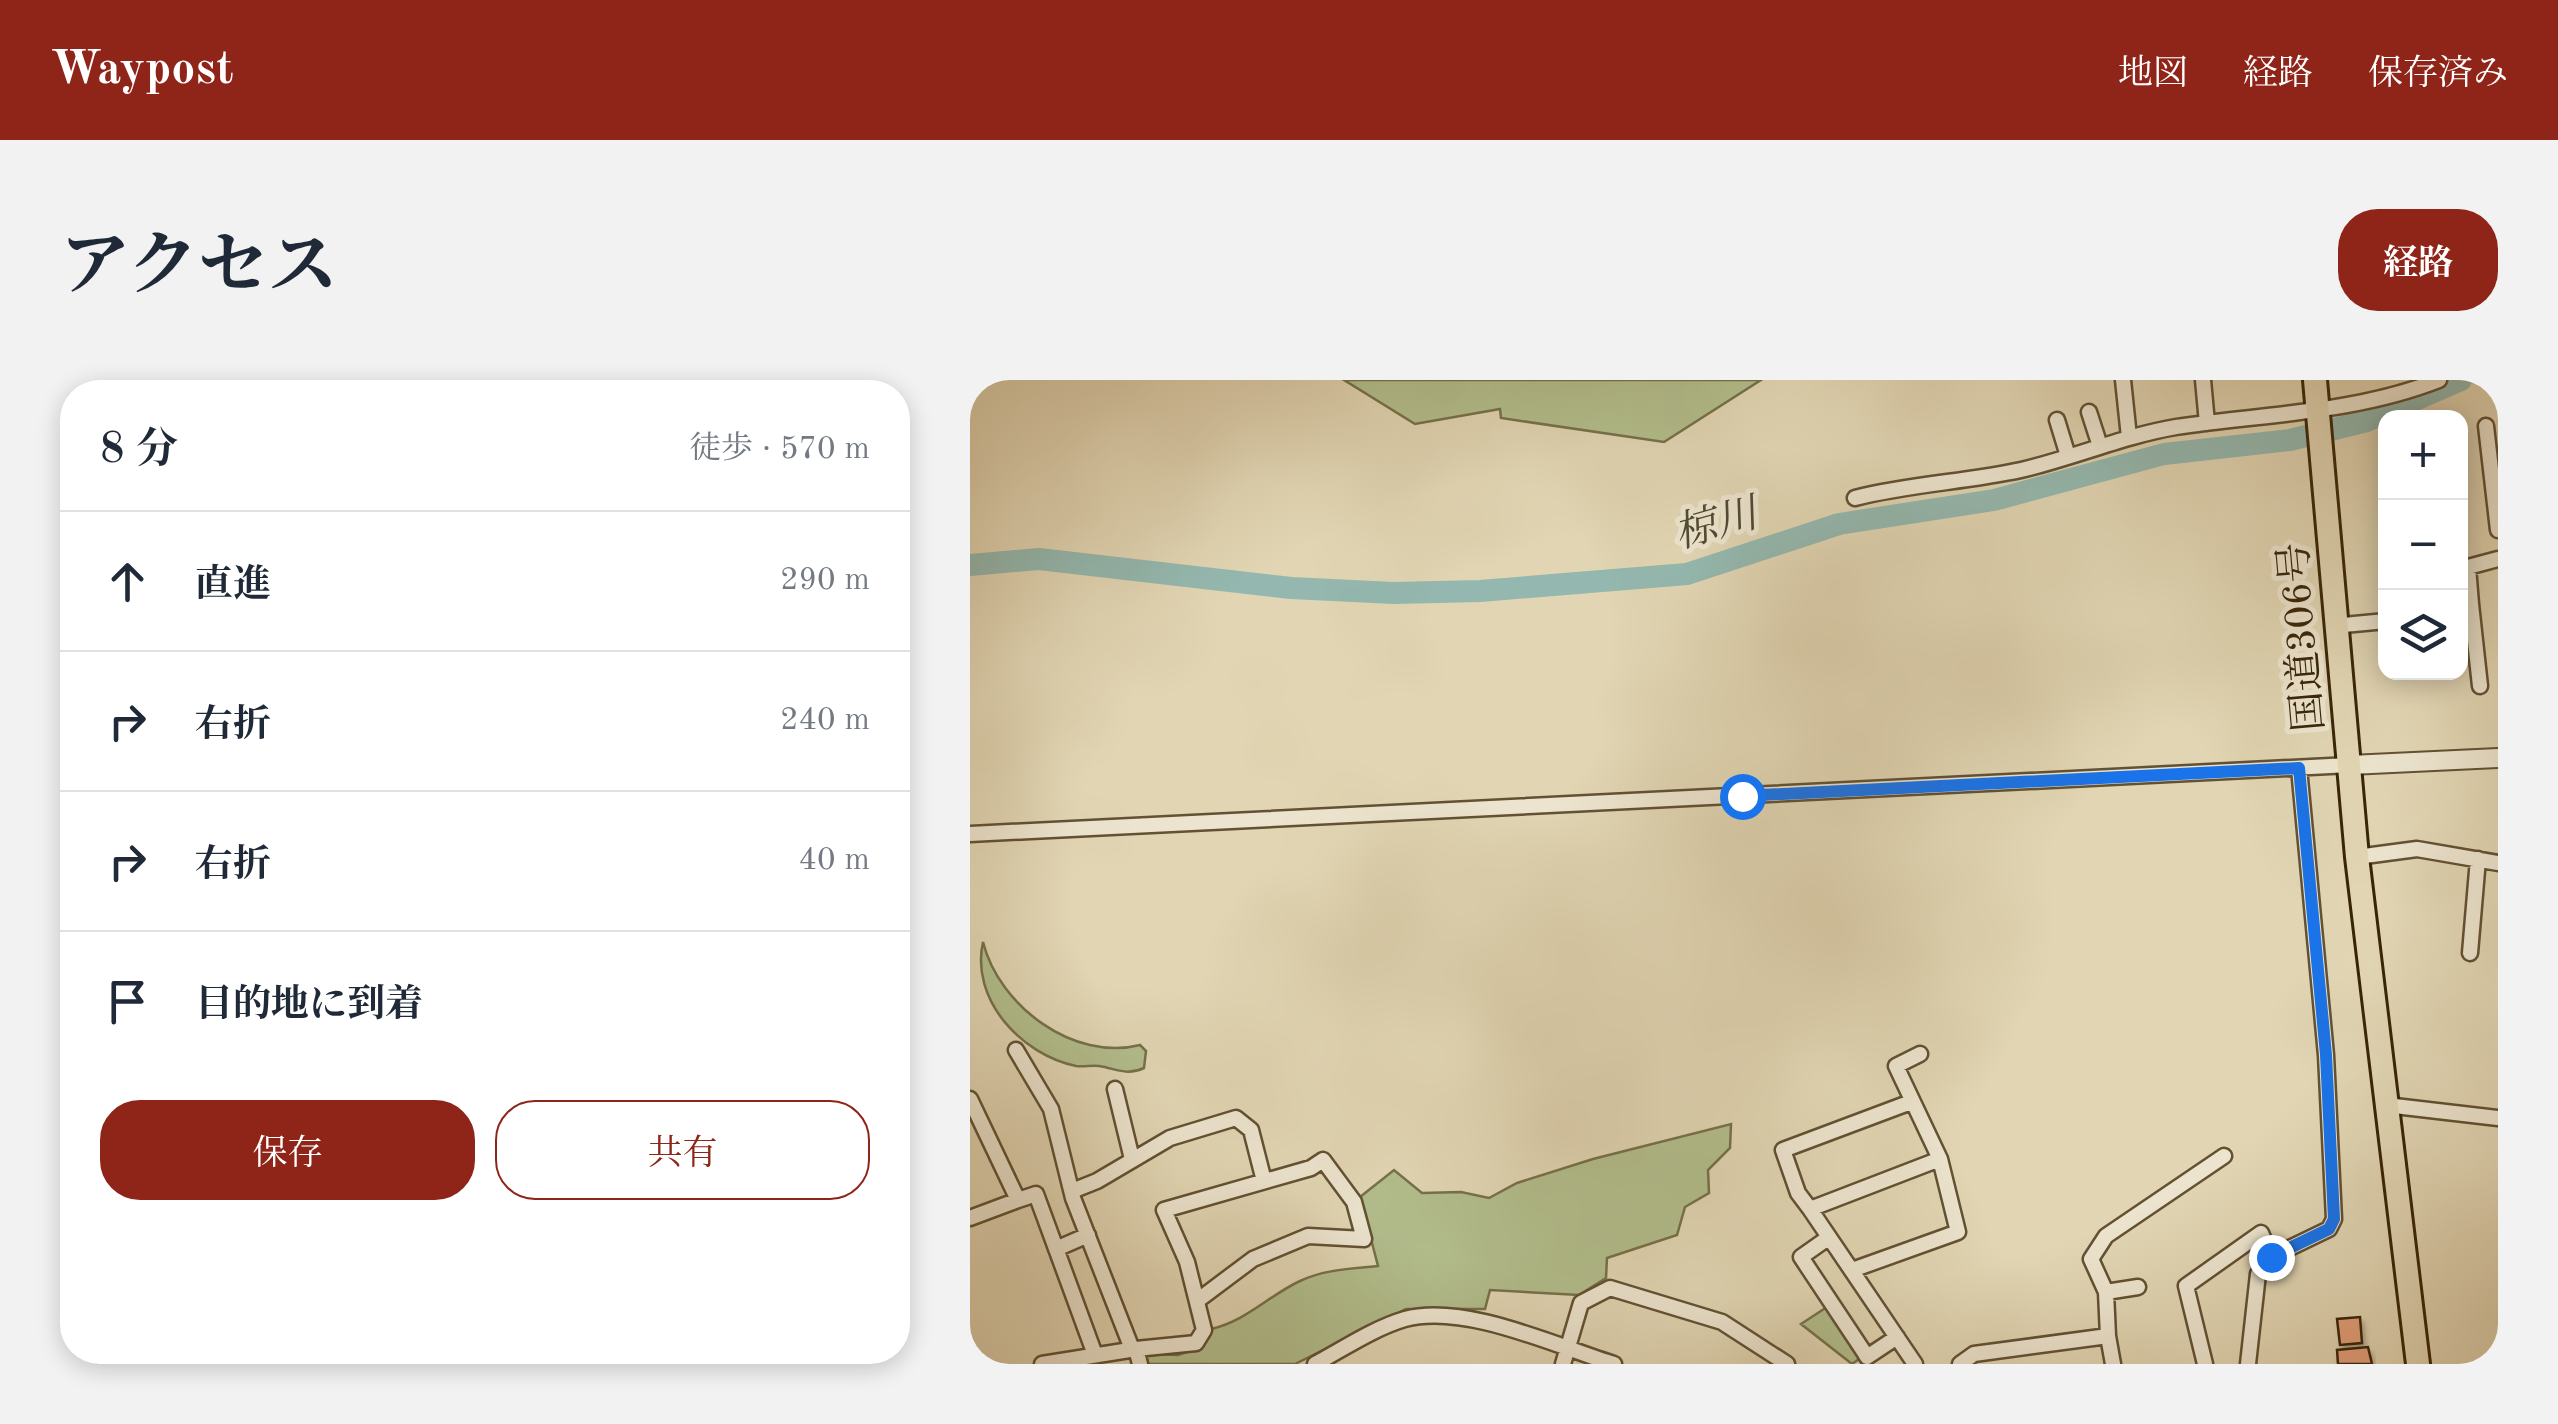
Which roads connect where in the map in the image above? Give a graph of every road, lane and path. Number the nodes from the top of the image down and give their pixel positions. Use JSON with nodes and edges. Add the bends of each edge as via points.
{"nodes":[{"id":1,"x":2122,"y":380,"type":"edge"},
{"id":2,"x":2204,"y":380,"type":"edge"},
{"id":3,"x":2315,"y":380,"type":"edge"},
{"id":4,"x":2439,"y":380,"type":"edge"},
{"id":5,"x":2318,"y":406,"type":"junction"},
{"id":6,"x":2089,"y":412,"type":"dead end"},
{"id":7,"x":2057,"y":420,"type":"dead end"},
{"id":8,"x":2207,"y":423,"type":"junction"},
{"id":9,"x":2486,"y":426,"type":"dead end"},
{"id":10,"x":2129,"y":437,"type":"junction"},
{"id":11,"x":2100,"y":446,"type":"junction"},
{"id":12,"x":2068,"y":456,"type":"junction"},
{"id":13,"x":1854,"y":498,"type":"dead end"},
{"id":14,"x":2498,"y":530,"type":"edge"},
{"id":15,"x":2498,"y":559,"type":"edge"},
{"id":16,"x":2467,"y":590,"type":"edge"},
{"id":17,"x":2468,"y":617,"type":"edge"},
{"id":18,"x":2378,"y":622,"type":"edge"},
{"id":19,"x":2334,"y":626,"type":"junction"},
{"id":20,"x":2480,"y":686,"type":"dead end"},
{"id":21,"x":2498,"y":758,"type":"edge"},
{"id":22,"x":2350,"y":765,"type":"junction"},
{"id":23,"x":2299,"y":768,"type":"junction"},
{"id":24,"x":970,"y":834,"type":"edge"},
{"id":25,"x":2357,"y":857,"type":"junction"},
{"id":26,"x":2478,"y":859,"type":"junction"},
{"id":27,"x":2498,"y":862,"type":"edge"},
{"id":28,"x":2470,"y":953,"type":"dead end"},
{"id":29,"x":1016,"y":1050,"type":"dead end"},
{"id":30,"x":1920,"y":1054,"type":"dead end"},
{"id":31,"x":1115,"y":1089,"type":"dead end"},
{"id":32,"x":970,"y":1099,"type":"edge"},
{"id":33,"x":1912,"y":1102,"type":"junction"},
{"id":34,"x":2386,"y":1105,"type":"junction"},
{"id":35,"x":2498,"y":1118,"type":"edge"},
{"id":36,"x":2224,"y":1156,"type":"dead end"},
{"id":37,"x":1132,"y":1158,"type":"junction"},
{"id":38,"x":1940,"y":1159,"type":"junction"},
{"id":39,"x":1264,"y":1181,"type":"junction"},
{"id":40,"x":1072,"y":1190,"type":"junction"},
{"id":41,"x":1018,"y":1200,"type":"junction"},
{"id":42,"x":1810,"y":1209,"type":"junction"},
{"id":43,"x":970,"y":1218,"type":"edge"},
{"id":44,"x":1088,"y":1235,"type":"junction"},
{"id":45,"x":1828,"y":1238,"type":"junction"},
{"id":46,"x":1056,"y":1249,"type":"junction"},
{"id":47,"x":2271,"y":1257,"type":"junction"},
{"id":48,"x":1852,"y":1270,"type":"junction"},
{"id":49,"x":2138,"y":1287,"type":"dead end"},
{"id":50,"x":2106,"y":1292,"type":"junction"},
{"id":51,"x":1197,"y":1302,"type":"junction"},
{"id":52,"x":2108,"y":1336,"type":"junction"},
{"id":53,"x":1897,"y":1337,"type":"junction"},
{"id":54,"x":1344,"y":1348,"type":"junction"},
{"id":55,"x":1094,"y":1352,"type":"junction"},
{"id":56,"x":1136,"y":1354,"type":"edge"},
{"id":57,"x":1565,"y":1357,"type":"edge"},
{"id":58,"x":1975,"y":1359,"type":"edge"},
{"id":59,"x":1068,"y":1360,"type":"edge"},
{"id":60,"x":1042,"y":1364,"type":"edge"},
{"id":61,"x":1315,"y":1364,"type":"edge"},
{"id":62,"x":1353,"y":1364,"type":"edge"},
{"id":63,"x":1614,"y":1364,"type":"edge"},
{"id":64,"x":1787,"y":1364,"type":"edge"},
{"id":65,"x":1916,"y":1364,"type":"edge"},
{"id":66,"x":1960,"y":1364,"type":"edge"},
{"id":67,"x":2112,"y":1364,"type":"edge"},
{"id":68,"x":2205,"y":1364,"type":"edge"},
{"id":69,"x":2248,"y":1364,"type":"edge"},
{"id":70,"x":2418,"y":1364,"type":"edge"}],
"edges":[{"from":1,"to":10,"type":"street"},
{"from":2,"to":8,"type":"street"},
{"from":3,"to":5,"type":"highway","name":"国道306号"},
{"from":4,"to":5,"type":"street","via":[[2388,397]]},
{"from":5,"to":8,"type":"street","via":[[2279,419]]},
{"from":5,"to":19,"type":"highway","name":"国道306号"},
{"from":6,"to":11,"type":"street"},
{"from":7,"to":12,"type":"street"},
{"from":8,"to":10,"type":"street"},
{"from":9,"to":14,"type":"street"},
{"from":10,"to":11,"type":"street"},
{"from":11,"to":12,"type":"street"},
{"from":12,"to":13,"type":"street"},
{"from":15,"to":16,"type":"street","via":[[2468,567]]},
{"from":17,"to":20,"type":"street"},
{"from":18,"to":19,"type":"street"},
{"from":19,"to":22,"type":"highway","name":"国道306号"},
{"from":21,"to":22,"type":"street"},
{"from":22,"to":23,"type":"street"},
{"from":22,"to":25,"type":"highway","name":"国道306号"},
{"from":23,"to":24,"type":"street"},
{"from":23,"to":47,"type":"street","via":[[2334,1219],[2329,1229]]},
{"from":25,"to":26,"type":"street","via":[[2418,849]]},
{"from":25,"to":34,"type":"highway","name":"国道306号"},
{"from":26,"to":27,"type":"street"},
{"from":26,"to":28,"type":"street"},
{"from":29,"to":40,"type":"street","via":[[1051,1109]]},
{"from":30,"to":33,"type":"street","via":[[1896,1066]]},
{"from":31,"to":37,"type":"street"},
{"from":32,"to":41,"type":"street"},
{"from":33,"to":38,"type":"street"},
{"from":33,"to":42,"type":"street","via":[[1783,1150]]},
{"from":34,"to":35,"type":"street"},
{"from":34,"to":70,"type":"highway","name":"国道306号"},
{"from":36,"to":50,"type":"street","via":[[2106,1236],[2090,1260]]},
{"from":37,"to":39,"type":"street","via":[[1170,1138],[1236,1118],[1251,1130]]},
{"from":37,"to":40,"type":"street","via":[[1098,1182]]},
{"from":38,"to":42,"type":"street"},
{"from":38,"to":48,"type":"street","via":[[1958,1232]]},
{"from":39,"to":51,"type":"street","via":[[1164,1210]]},
{"from":39,"to":51,"type":"street","via":[[1323,1160],[1354,1202],[1364,1239],[1308,1236],[1254,1259]]},
{"from":40,"to":44,"type":"street"},
{"from":41,"to":43,"type":"street"},
{"from":41,"to":46,"type":"street","via":[[1036,1194]]},
{"from":42,"to":45,"type":"street"},
{"from":44,"to":46,"type":"street"},
{"from":44,"to":56,"type":"street"},
{"from":45,"to":48,"type":"street"},
{"from":45,"to":53,"type":"street","via":[[1801,1257],[1864,1352],[1868,1357]]},
{"from":46,"to":55,"type":"street"},
{"from":47,"to":68,"type":"street","via":[[2261,1232],[2186,1286]]},
{"from":47,"to":69,"type":"street","via":[[2258,1274]]},
{"from":48,"to":53,"type":"street"},
{"from":49,"to":50,"type":"street"},
{"from":50,"to":52,"type":"street"},
{"from":51,"to":56,"type":"street","via":[[1204,1330],[1196,1343]]},
{"from":52,"to":58,"type":"street"},
{"from":52,"to":67,"type":"street"},
{"from":53,"to":65,"type":"street"},
{"from":54,"to":57,"type":"street","via":[[1404,1320],[1432,1316],[1480,1322]]},
{"from":54,"to":61,"type":"street"},
{"from":54,"to":62,"type":"street"},
{"from":55,"to":56,"type":"street"},
{"from":55,"to":59,"type":"street"},
{"from":57,"to":63,"type":"street"},
{"from":57,"to":64,"type":"street","via":[[1581,1304],[1610,1288],[1722,1322]]},
{"from":58,"to":66,"type":"street"},
{"from":59,"to":60,"type":"street"}]}
